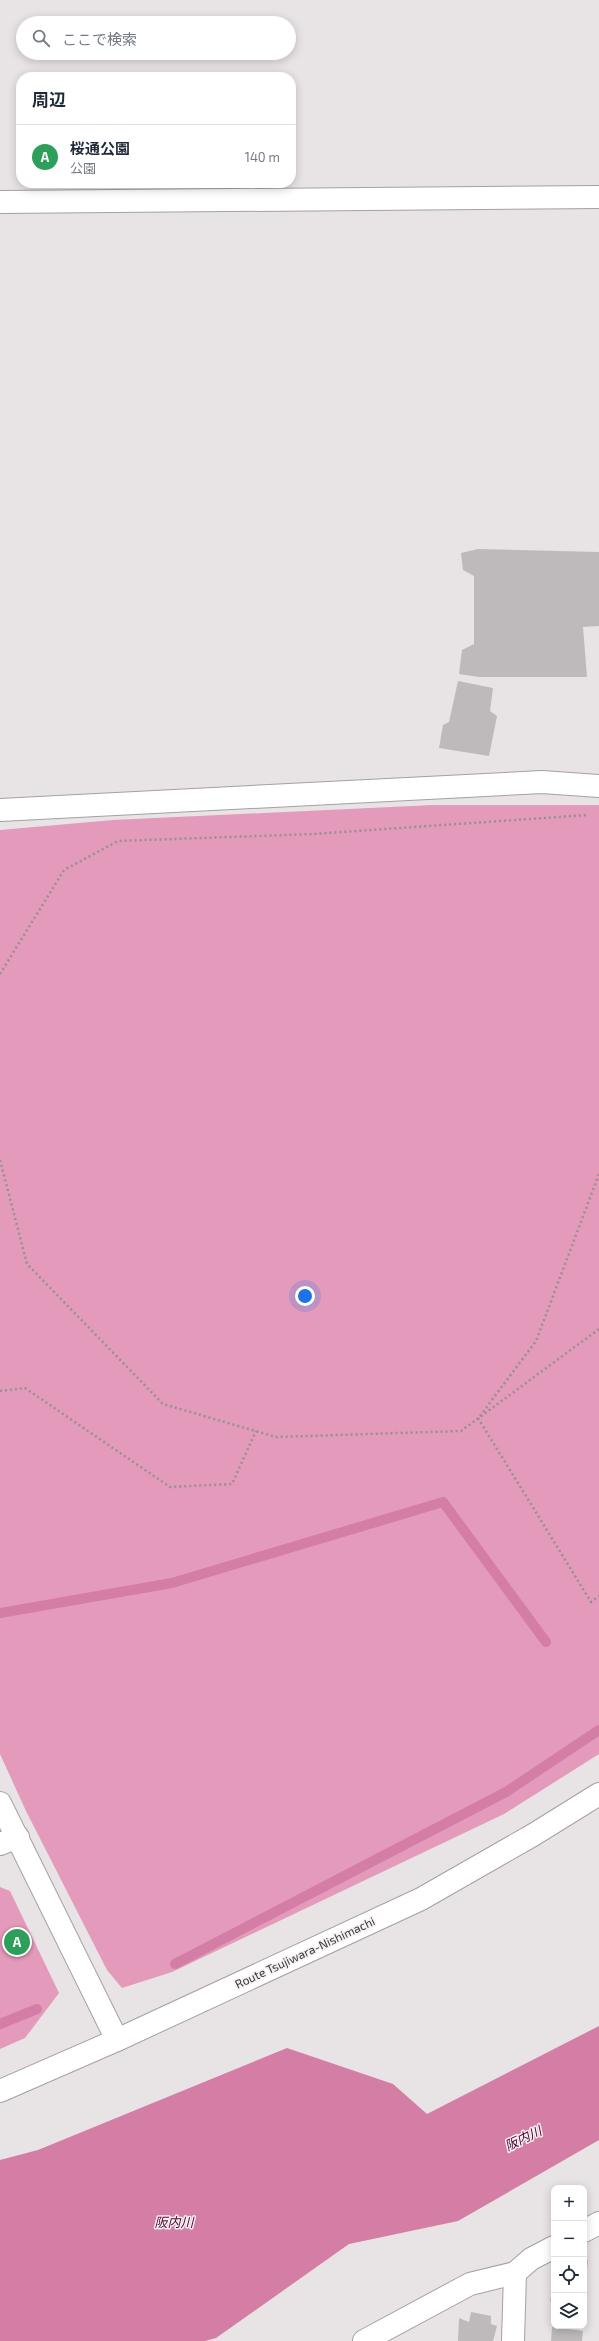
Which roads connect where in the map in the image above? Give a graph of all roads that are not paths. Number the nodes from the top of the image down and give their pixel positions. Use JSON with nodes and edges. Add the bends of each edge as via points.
{"nodes":[{"id":1,"x":599,"y":197,"type":"edge"},
{"id":2,"x":0,"y":202,"type":"edge"},
{"id":3,"x":599,"y":786,"type":"edge"},
{"id":4,"x":0,"y":810,"type":"edge"},
{"id":5,"x":599,"y":1794,"type":"edge"},
{"id":6,"x":0,"y":1803,"type":"edge"},
{"id":7,"x":9,"y":1841,"type":"edge"},
{"id":8,"x":117,"y":2040,"type":"junction"},
{"id":9,"x":0,"y":2091,"type":"edge"},
{"id":10,"x":599,"y":2223,"type":"edge"},
{"id":11,"x":587,"y":2229,"type":"edge"},
{"id":12,"x":551,"y":2249,"type":"edge"},
{"id":13,"x":515,"y":2272,"type":"junction"},
{"id":14,"x":364,"y":2341,"type":"edge"},
{"id":15,"x":513,"y":2341,"type":"edge"}],
"edges":[{"from":1,"to":2,"type":"street"},
{"from":3,"to":4,"type":"street","via":[[542,782]]},
{"from":5,"to":8,"type":"street","name":"Route Tsujiwara-Nishimachi","via":[[421,1899]]},
{"from":6,"to":7,"type":"street"},
{"from":7,"to":8,"type":"street"},
{"from":8,"to":9,"type":"street","name":"Route Tsujiwara-Nishimachi"},
{"from":10,"to":11,"type":"street"},
{"from":12,"to":13,"type":"street","via":[[531,2259]]},
{"from":13,"to":14,"type":"street","via":[[470,2284]]},
{"from":13,"to":15,"type":"street"}]}
